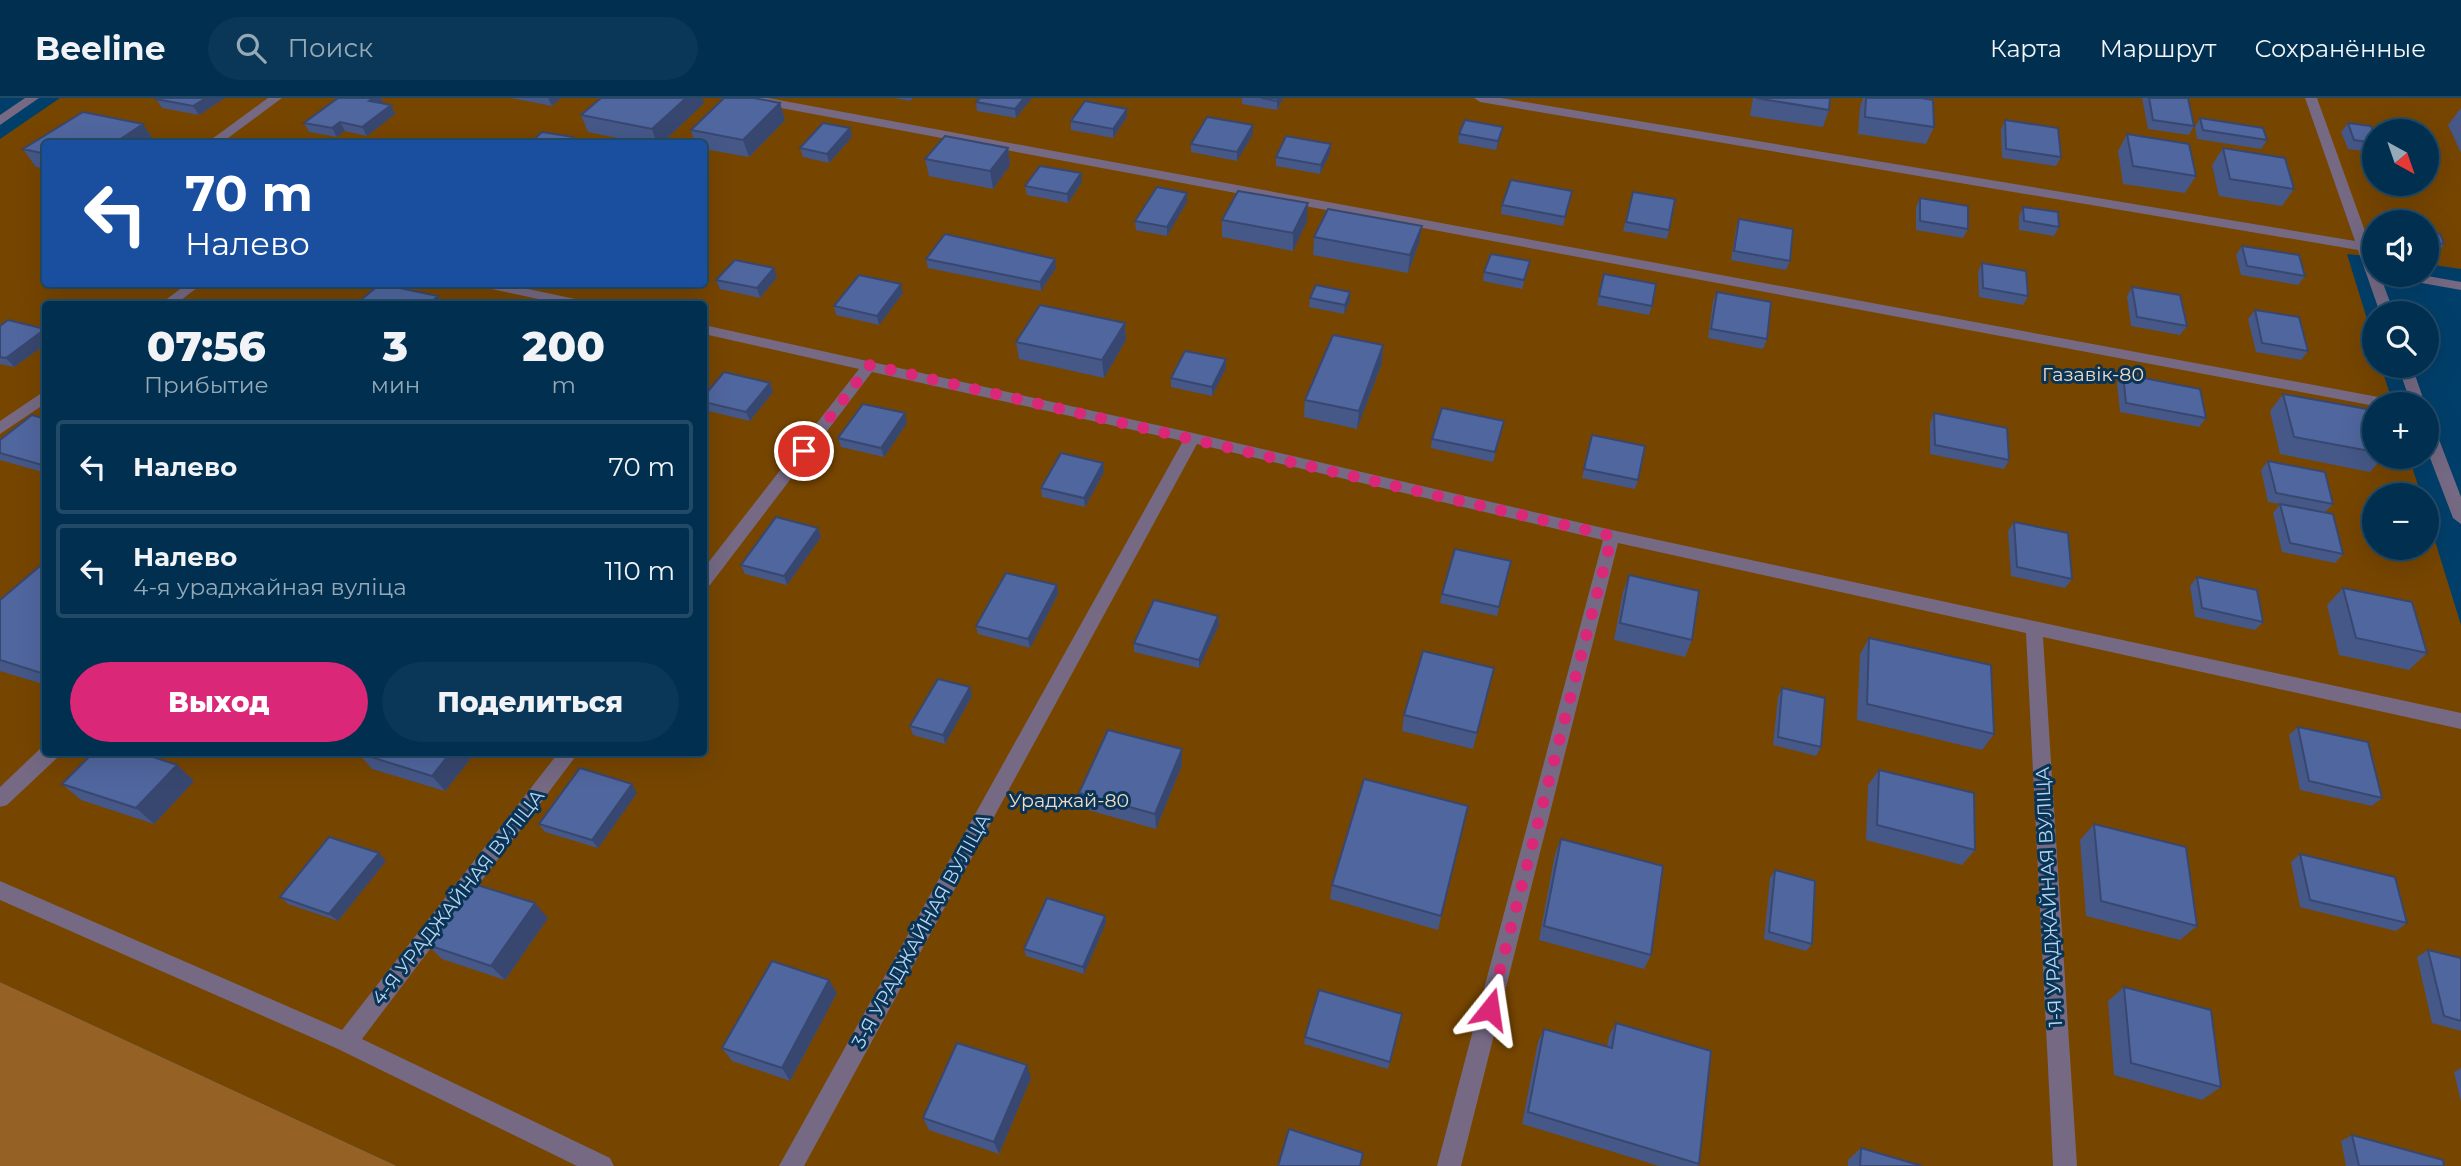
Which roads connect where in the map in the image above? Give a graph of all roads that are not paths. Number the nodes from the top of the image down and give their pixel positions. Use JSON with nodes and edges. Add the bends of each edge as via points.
{"nodes":[{"id":1,"x":33,"y":98,"type":"edge"},
{"id":2,"x":276,"y":98,"type":"edge"},
{"id":3,"x":749,"y":98,"type":"edge"},
{"id":4,"x":1480,"y":98,"type":"edge"},
{"id":5,"x":2311,"y":98,"type":"edge"},
{"id":6,"x":0,"y":121,"type":"edge"},
{"id":7,"x":217,"y":140,"type":"edge"},
{"id":8,"x":2362,"y":241,"type":"edge"},
{"id":9,"x":2362,"y":247,"type":"edge"},
{"id":10,"x":2439,"y":282,"type":"edge"},
{"id":11,"x":2461,"y":286,"type":"edge"},
{"id":12,"x":191,"y":287,"type":"edge"},
{"id":13,"x":496,"y":287,"type":"edge"},
{"id":14,"x":537,"y":300,"type":"edge"},
{"id":15,"x":171,"y":301,"type":"edge"},
{"id":16,"x":707,"y":331,"type":"edge"},
{"id":17,"x":870,"y":365,"type":"junction"},
{"id":18,"x":42,"y":398,"type":"edge"},
{"id":19,"x":2362,"y":399,"type":"edge"},
{"id":20,"x":0,"y":429,"type":"edge"},
{"id":21,"x":1193,"y":438,"type":"junction"},
{"id":22,"x":2439,"y":460,"type":"edge"},
{"id":23,"x":2461,"y":518,"type":"edge"},
{"id":24,"x":1612,"y":536,"type":"junction"},
{"id":25,"x":707,"y":576,"type":"edge"},
{"id":26,"x":2034,"y":628,"type":"junction"},
{"id":27,"x":2461,"y":721,"type":"edge"},
{"id":28,"x":46,"y":756,"type":"edge"},
{"id":29,"x":567,"y":756,"type":"edge"},
{"id":30,"x":0,"y":799,"type":"edge"},
{"id":31,"x":0,"y":890,"type":"edge"},
{"id":32,"x":346,"y":1042,"type":"junction"},
{"id":33,"x":602,"y":1166,"type":"edge"},
{"id":34,"x":791,"y":1166,"type":"edge"},
{"id":35,"x":1449,"y":1166,"type":"edge"},
{"id":36,"x":2065,"y":1166,"type":"edge"}],
"edges":[{"from":1,"to":6,"type":"lane"},
{"from":2,"to":7,"type":"lane"},
{"from":3,"to":19,"type":"lane"},
{"from":4,"to":9,"type":"lane"},
{"from":5,"to":8,"type":"lane"},
{"from":10,"to":11,"type":"lane"},
{"from":12,"to":15,"type":"lane"},
{"from":13,"to":14,"type":"lane"},
{"from":16,"to":17,"type":"lane"},
{"from":17,"to":21,"type":"lane"},
{"from":17,"to":25,"type":"lane"},
{"from":18,"to":20,"type":"lane"},
{"from":21,"to":24,"type":"lane"},
{"from":21,"to":34,"type":"lane","name":"3-Я УРАДЖАЙНАЯ ВУЛІЦА"},
{"from":22,"to":23,"type":"lane"},
{"from":24,"to":26,"type":"lane"},
{"from":24,"to":35,"type":"lane"},
{"from":26,"to":27,"type":"lane"},
{"from":26,"to":36,"type":"lane","name":"1-Я УРАДЖАЙНАЯ ВУЛІЦА"},
{"from":28,"to":30,"type":"lane"},
{"from":29,"to":32,"type":"lane","name":"4-Я УРАДЖАЙНАЯ ВУЛІЦА"},
{"from":31,"to":32,"type":"lane"},
{"from":32,"to":33,"type":"lane"}]}
